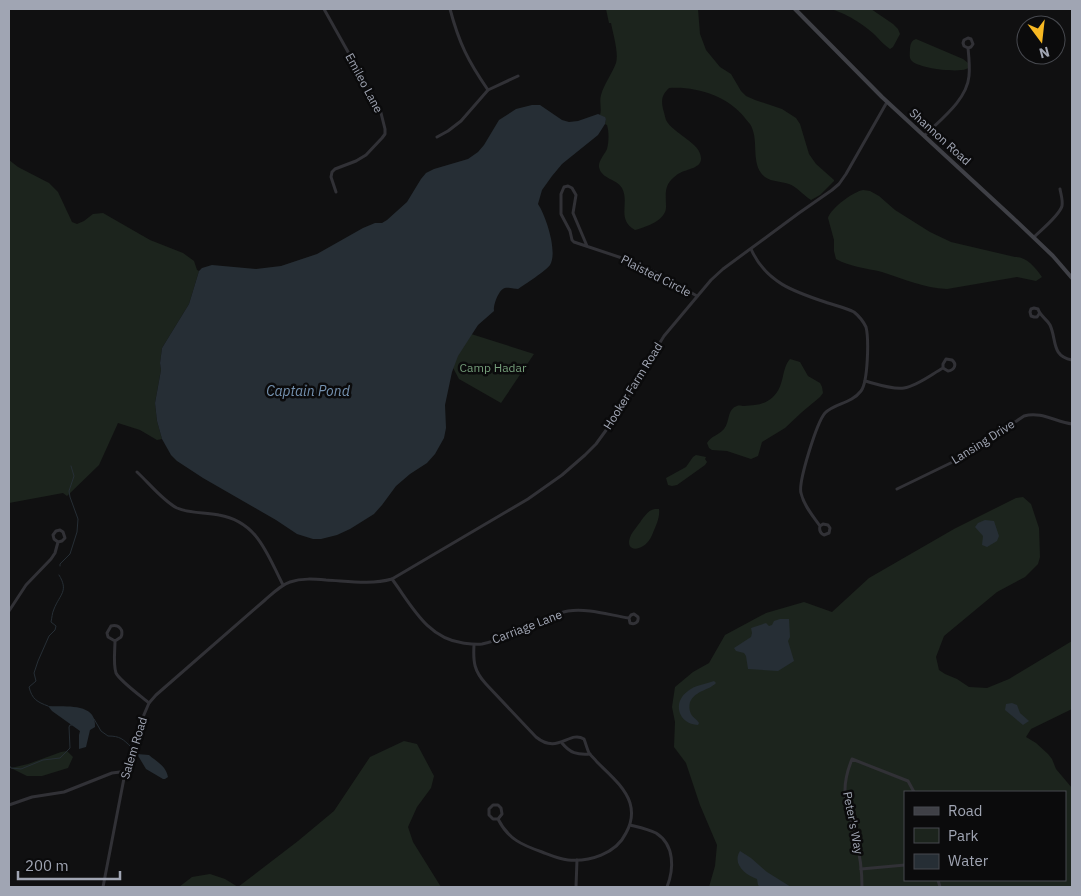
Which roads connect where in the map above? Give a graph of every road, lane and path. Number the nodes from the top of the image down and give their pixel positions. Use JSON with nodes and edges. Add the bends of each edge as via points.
{"nodes":[{"id":1,"x":324,"y":9,"type":"edge"},
{"id":2,"x":450,"y":9,"type":"edge"},
{"id":3,"x":795,"y":9,"type":"edge"},
{"id":4,"x":968,"y":48,"type":"dead end"},
{"id":5,"x":518,"y":76,"type":"dead end"},
{"id":6,"x":488,"y":90,"type":"junction"},
{"id":7,"x":887,"y":102,"type":"junction"},
{"id":8,"x":437,"y":136,"type":"dead end"},
{"id":9,"x":924,"y":136,"type":"junction"},
{"id":10,"x":1060,"y":190,"type":"dead end"},
{"id":11,"x":336,"y":192,"type":"dead end"},
{"id":12,"x":1034,"y":237,"type":"junction"},
{"id":13,"x":586,"y":246,"type":"junction"},
{"id":14,"x":751,"y":249,"type":"junction"},
{"id":15,"x":1072,"y":278,"type":"edge"},
{"id":16,"x":697,"y":296,"type":"junction"},
{"id":17,"x":1039,"y":314,"type":"dead end"},
{"id":18,"x":1072,"y":360,"type":"edge"},
{"id":19,"x":943,"y":368,"type":"dead end"},
{"id":20,"x":865,"y":381,"type":"junction"},
{"id":21,"x":1072,"y":424,"type":"edge"},
{"id":22,"x":137,"y":472,"type":"dead end"},
{"id":23,"x":897,"y":489,"type":"dead end"},
{"id":24,"x":820,"y":526,"type":"dead end"},
{"id":25,"x":58,"y":542,"type":"dead end"},
{"id":26,"x":392,"y":579,"type":"junction"},
{"id":27,"x":283,"y":586,"type":"junction"},
{"id":28,"x":265,"y":600,"type":"joint"},
{"id":29,"x":9,"y":610,"type":"edge"},
{"id":30,"x":629,"y":618,"type":"dead end"},
{"id":31,"x":114,"y":640,"type":"junction"},
{"id":32,"x":474,"y":645,"type":"junction"},
{"id":33,"x":149,"y":703,"type":"junction"},
{"id":34,"x":562,"y":742,"type":"junction"},
{"id":35,"x":590,"y":754,"type":"junction"},
{"id":36,"x":125,"y":773,"type":"junction"},
{"id":37,"x":913,"y":791,"type":"edge"},
{"id":38,"x":9,"y":805,"type":"edge"},
{"id":39,"x":498,"y":818,"type":"junction"},
{"id":40,"x":630,"y":825,"type":"junction"},
{"id":41,"x":577,"y":860,"type":"junction"},
{"id":42,"x":904,"y":865,"type":"edge"},
{"id":43,"x":861,"y":869,"type":"junction"},
{"id":44,"x":103,"y":887,"type":"edge"},
{"id":45,"x":576,"y":887,"type":"edge"},
{"id":46,"x":667,"y":887,"type":"edge"},
{"id":47,"x":862,"y":887,"type":"edge"}],
"edges":[{"from":1,"to":11,"type":"street","name":"Emileo Lane","via":[[380,108],[385,129],[385,134],[366,155],[332,172],[330,177]]},
{"from":2,"to":6,"type":"street","via":[[466,56]]},
{"from":3,"to":7,"type":"street","name":"Shannon Road"},
{"from":4,"to":9,"type":"street","via":[[969,78],[965,91],[954,107]]},
{"from":5,"to":6,"type":"street"},
{"from":6,"to":8,"type":"street","via":[[461,122]]},
{"from":7,"to":9,"type":"street","name":"Shannon Road"},
{"from":7,"to":14,"type":"street","name":"Hooker Farm Road","via":[[839,184]]},
{"from":9,"to":12,"type":"street","name":"Shannon Road"},
{"from":10,"to":12,"type":"street","via":[[1061,208]]},
{"from":12,"to":15,"type":"street","name":"Shannon Road"},
{"from":13,"to":13,"type":"street","name":"Plaisted Circle","via":[[572,240],[562,218],[560,202],[564,187],[572,188],[576,195],[574,213]]},
{"from":13,"to":16,"type":"street","name":"Plaisted Circle","via":[[631,260]]},
{"from":14,"to":16,"type":"street","name":"Hooker Farm Road","via":[[714,277]]},
{"from":14,"to":20,"type":"street","via":[[761,266],[778,283],[849,310],[860,318],[867,336]]},
{"from":16,"to":26,"type":"street","name":"Hooker Farm Road","via":[[660,342],[620,411],[586,455],[528,499]]},
{"from":17,"to":18,"type":"street","via":[[1047,320],[1058,351]]},
{"from":19,"to":20,"type":"street","via":[[905,388]]},
{"from":20,"to":24,"type":"street","via":[[854,398],[826,413],[816,430],[800,489],[805,504]]},
{"from":21,"to":23,"type":"street","name":"Lansing Drive","via":[[1041,415],[1024,416],[963,457]]},
{"from":22,"to":27,"type":"street","via":[[173,505],[188,511],[228,517],[249,528],[264,547]]},
{"from":25,"to":29,"type":"street","via":[[54,556],[26,585]]},
{"from":26,"to":27,"type":"street","name":"Hooker Farm Road","via":[[367,582],[306,579]]},
{"from":26,"to":32,"type":"street","name":"Carriage Lane","via":[[435,633],[450,641]]},
{"from":27,"to":28,"type":"street","name":"Hooker Farm Road"},
{"from":28,"to":33,"type":"street","name":"Salem Road"},
{"from":30,"to":32,"type":"street","name":"Carriage Lane","via":[[582,610],[566,612],[496,640]]},
{"from":31,"to":31,"type":"street","via":[[121,637],[118,626],[109,628],[107,633]]},
{"from":31,"to":33,"type":"street","via":[[116,674]]},
{"from":32,"to":34,"type":"street","via":[[475,668],[486,684],[539,739],[550,743]]},
{"from":33,"to":36,"type":"street","name":"Salem Road"},
{"from":34,"to":35,"type":"street","via":[[572,752]]},
{"from":34,"to":35,"type":"street","via":[[581,737]]},
{"from":35,"to":40,"type":"street","via":[[626,794],[631,810]]},
{"from":36,"to":38,"type":"street","via":[[116,772],[64,792]]},
{"from":36,"to":44,"type":"street","name":"Salem Road"},
{"from":37,"to":43,"type":"street","name":"Peter's Way","via":[[908,781],[852,759],[845,789]]},
{"from":39,"to":39,"type":"street","via":[[502,809],[493,805],[488,809],[489,815]]},
{"from":39,"to":41,"type":"street","via":[[514,840],[565,859]]},
{"from":40,"to":41,"type":"street","via":[[614,848],[600,856]]},
{"from":40,"to":46,"type":"street","via":[[654,832],[666,842],[672,861]]},
{"from":41,"to":45,"type":"street"},
{"from":42,"to":43,"type":"street"},
{"from":43,"to":47,"type":"street","name":"Peter's Way"}]}
